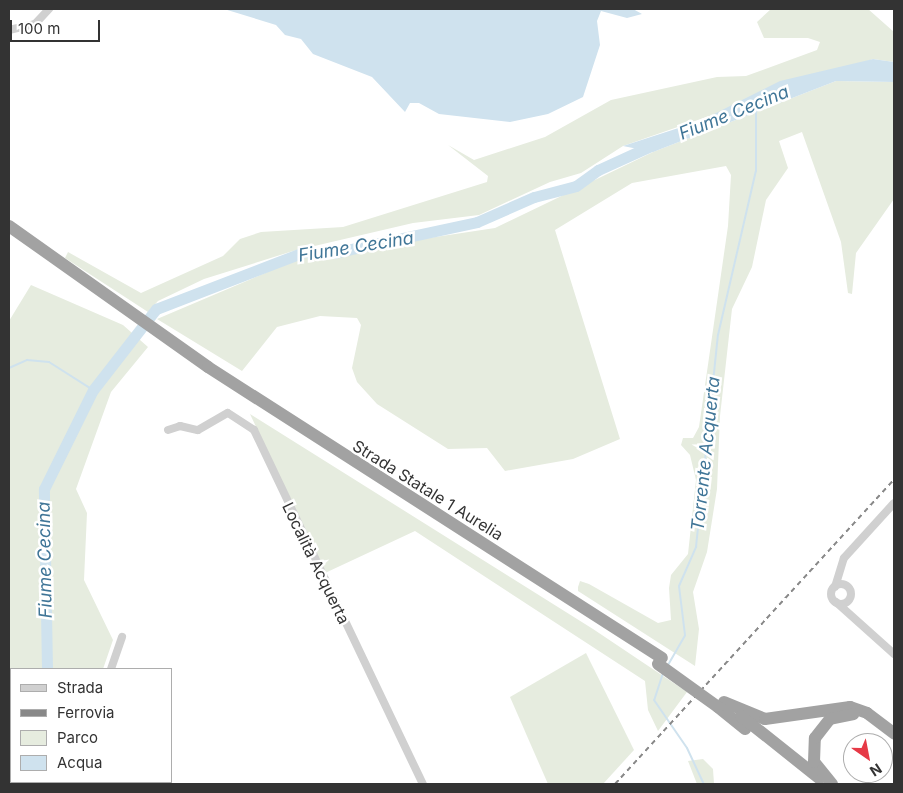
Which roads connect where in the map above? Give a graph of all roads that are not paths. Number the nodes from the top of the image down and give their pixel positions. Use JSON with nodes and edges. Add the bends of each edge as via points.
{"nodes":[{"id":1,"x":49,"y":9,"type":"edge"},
{"id":2,"x":9,"y":30,"type":"edge"},
{"id":3,"x":9,"y":226,"type":"edge"},
{"id":4,"x":9,"y":236,"type":"edge"},
{"id":5,"x":104,"y":299,"type":"junction"},
{"id":6,"x":168,"y":430,"type":"dead end"},
{"id":7,"x":894,"y":503,"type":"edge"},
{"id":8,"x":841,"y":566,"type":"junction"},
{"id":9,"x":835,"y":587,"type":"junction"},
{"id":10,"x":849,"y":588,"type":"junction"},
{"id":11,"x":850,"y":598,"type":"junction"},
{"id":12,"x":836,"y":602,"type":"junction"},
{"id":13,"x":860,"y":625,"type":"junction"},
{"id":14,"x":122,"y":637,"type":"dead end"},
{"id":15,"x":894,"y":654,"type":"edge"},
{"id":16,"x":111,"y":668,"type":"edge"},
{"id":17,"x":721,"y":703,"type":"junction"},
{"id":18,"x":894,"y":733,"type":"edge"},
{"id":19,"x":894,"y":741,"type":"edge"},
{"id":20,"x":423,"y":784,"type":"edge"},
{"id":21,"x":814,"y":784,"type":"edge"},
{"id":22,"x":827,"y":784,"type":"edge"},
{"id":23,"x":832,"y":784,"type":"edge"}],
"edges":[{"from":1,"to":2,"type":"street","via":[[35,24]]},
{"from":3,"to":5,"type":"highway","name":"Strada Statale 1 Aurelia"},
{"from":4,"to":5,"type":"highway","name":"Strada Statale 1 Aurelia"},
{"from":5,"to":17,"type":"highway","name":"Strada Statale 1 Aurelia","bridge":true,"via":[[206,370],[578,607]]},
{"from":6,"to":20,"type":"street","name":"Località Acquerta","via":[[180,426],[198,430],[228,413],[254,430]]},
{"from":7,"to":8,"type":"street","via":[[844,558]]},
{"from":8,"to":9,"type":"street"},
{"from":8,"to":10,"type":"street"},
{"from":9,"to":10,"type":"street"},
{"from":9,"to":12,"type":"street","via":[[832,593]]},
{"from":10,"to":11,"type":"street"},
{"from":11,"to":12,"type":"street","via":[[843,604]]},
{"from":11,"to":13,"type":"street"},
{"from":12,"to":13,"type":"street"},
{"from":13,"to":15,"type":"street"},
{"from":14,"to":16,"type":"street"},
{"from":17,"to":18,"type":"highway","via":[[765,719],[850,707],[867,713]]},
{"from":17,"to":21,"type":"highway","name":"Strada Statale 1 Aurelia"},
{"from":17,"to":22,"type":"highway","name":"Strada Statale 1 Aurelia"},
{"from":19,"to":23,"type":"highway","via":[[858,715],[841,715],[826,722],[816,734],[812,752],[816,766]]}]}
